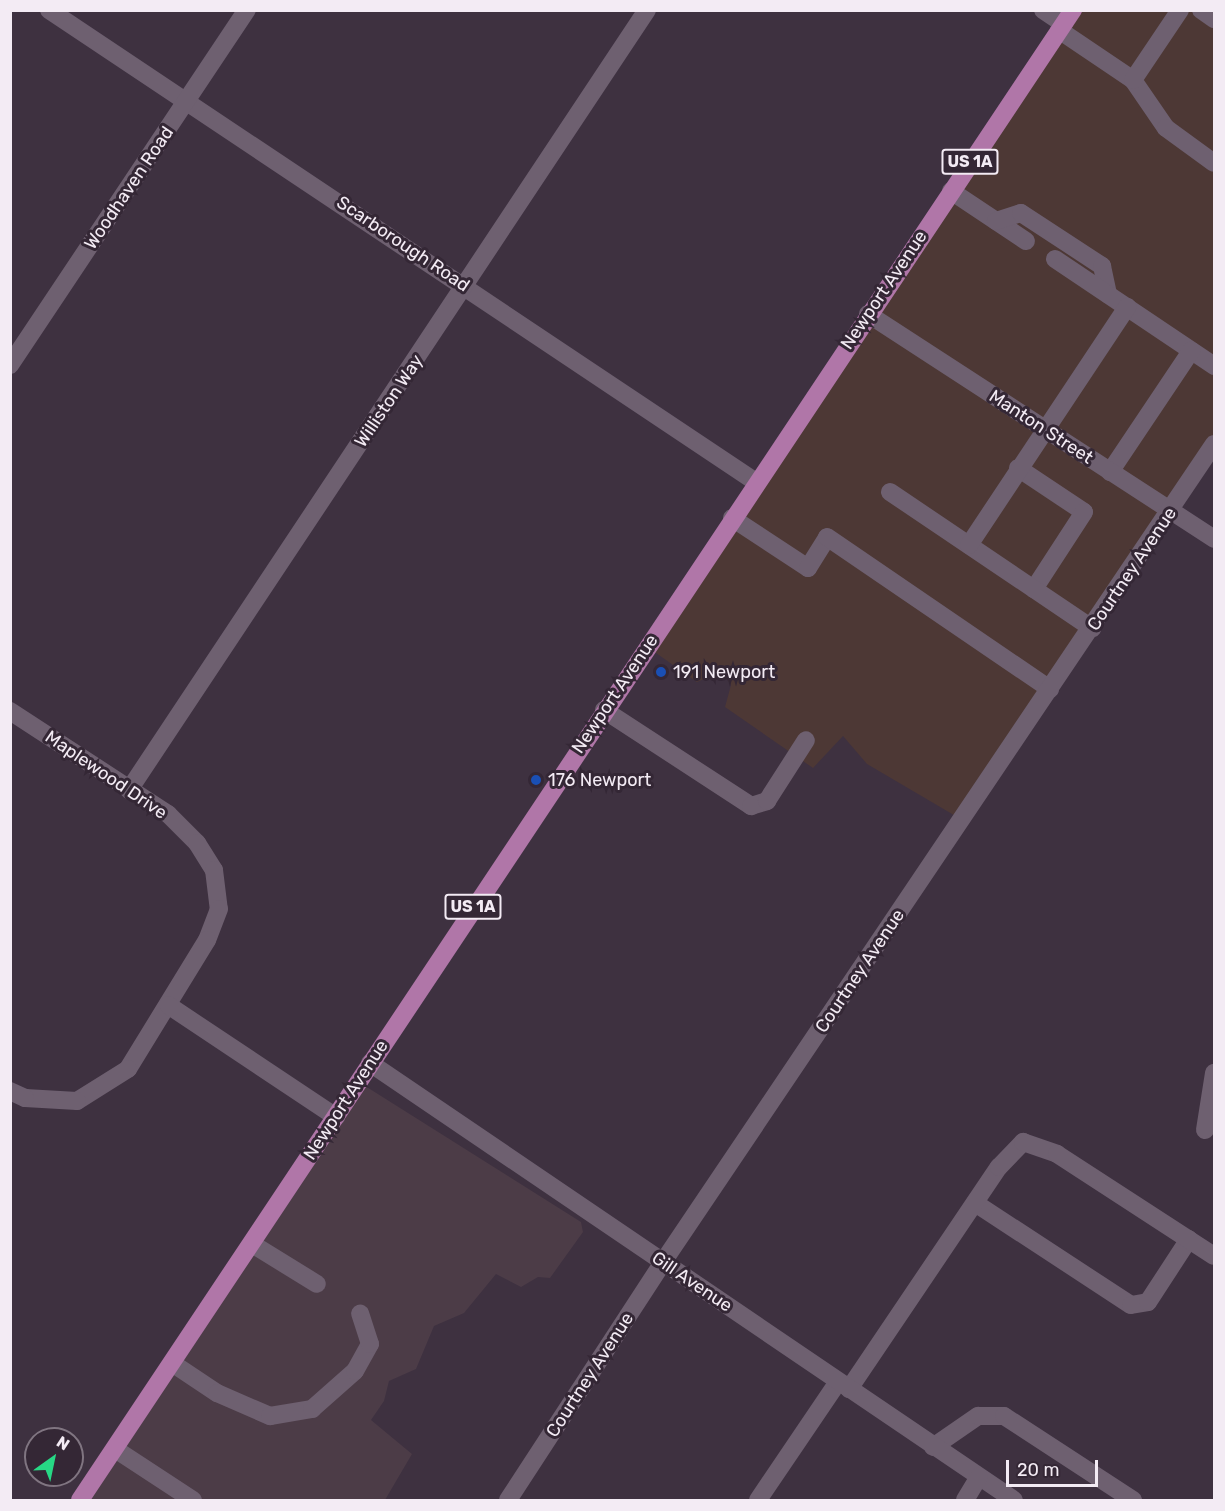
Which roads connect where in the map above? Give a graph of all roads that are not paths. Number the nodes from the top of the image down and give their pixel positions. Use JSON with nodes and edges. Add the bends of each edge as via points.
{"nodes":[{"id":1,"x":49,"y":10,"type":"edge"},
{"id":2,"x":247,"y":10,"type":"edge"},
{"id":3,"x":647,"y":10,"type":"edge"},
{"id":4,"x":1043,"y":10,"type":"edge"},
{"id":5,"x":1180,"y":10,"type":"edge"},
{"id":6,"x":1201,"y":10,"type":"edge"},
{"id":7,"x":1215,"y":19,"type":"edge"},
{"id":8,"x":1065,"y":21,"type":"edge"},
{"id":9,"x":1133,"y":80,"type":"junction"},
{"id":10,"x":187,"y":100,"type":"junction"},
{"id":11,"x":1215,"y":163,"type":"edge"},
{"id":12,"x":951,"y":190,"type":"junction"},
{"id":13,"x":996,"y":222,"type":"junction"},
{"id":14,"x":1023,"y":245,"type":"dead end"},
{"id":15,"x":1052,"y":264,"type":"dead end"},
{"id":16,"x":467,"y":286,"type":"junction"},
{"id":17,"x":1108,"y":294,"type":"junction"},
{"id":18,"x":1127,"y":307,"type":"junction"},
{"id":19,"x":868,"y":314,"type":"junction"},
{"id":20,"x":1191,"y":351,"type":"junction"},
{"id":21,"x":10,"y":365,"type":"edge"},
{"id":22,"x":1215,"y":366,"type":"edge"},
{"id":23,"x":1044,"y":429,"type":"junction"},
{"id":24,"x":1215,"y":444,"type":"edge"},
{"id":25,"x":1018,"y":468,"type":"junction"},
{"id":26,"x":1110,"y":472,"type":"junction"},
{"id":27,"x":756,"y":482,"type":"junction"},
{"id":28,"x":890,"y":492,"type":"dead end"},
{"id":29,"x":1171,"y":511,"type":"junction"},
{"id":30,"x":732,"y":518,"type":"junction"},
{"id":31,"x":1215,"y":539,"type":"edge"},
{"id":32,"x":969,"y":545,"type":"junction"},
{"id":33,"x":1034,"y":589,"type":"junction"},
{"id":34,"x":1092,"y":628,"type":"junction"},
{"id":35,"x":1050,"y":689,"type":"junction"},
{"id":36,"x":604,"y":710,"type":"junction"},
{"id":37,"x":10,"y":711,"type":"edge"},
{"id":38,"x":806,"y":740,"type":"dead end"},
{"id":39,"x":129,"y":790,"type":"junction"},
{"id":40,"x":168,"y":1005,"type":"junction"},
{"id":41,"x":370,"y":1062,"type":"junction"},
{"id":42,"x":1215,"y":1073,"type":"edge"},
{"id":43,"x":10,"y":1091,"type":"edge"},
{"id":44,"x":336,"y":1118,"type":"junction"},
{"id":45,"x":1206,"y":1131,"type":"dead end"},
{"id":46,"x":975,"y":1203,"type":"junction"},
{"id":47,"x":1189,"y":1239,"type":"junction"},
{"id":48,"x":252,"y":1244,"type":"junction"},
{"id":49,"x":1215,"y":1256,"type":"edge"},
{"id":50,"x":663,"y":1262,"type":"junction"},
{"id":51,"x":317,"y":1284,"type":"dead end"},
{"id":52,"x":360,"y":1314,"type":"dead end"},
{"id":53,"x":172,"y":1363,"type":"junction"},
{"id":54,"x":843,"y":1385,"type":"junction"},
{"id":55,"x":933,"y":1447,"type":"junction"},
{"id":56,"x":115,"y":1449,"type":"junction"},
{"id":57,"x":979,"y":1477,"type":"junction"},
{"id":58,"x":80,"y":1500,"type":"edge"},
{"id":59,"x":193,"y":1500,"type":"edge"},
{"id":60,"x":508,"y":1500,"type":"edge"},
{"id":61,"x":758,"y":1500,"type":"edge"},
{"id":62,"x":965,"y":1500,"type":"edge"},
{"id":63,"x":1014,"y":1500,"type":"edge"},
{"id":64,"x":1133,"y":1500,"type":"edge"}],
"edges":[{"from":1,"to":10,"type":"street","name":"Scarborough Road"},
{"from":2,"to":10,"type":"street","name":"Woodhaven Road"},
{"from":3,"to":16,"type":"street","name":"Williston Way"},
{"from":4,"to":8,"type":"street"},
{"from":5,"to":9,"type":"street"},
{"from":6,"to":7,"type":"street"},
{"from":8,"to":9,"type":"street"},
{"from":8,"to":12,"type":"main road","name":"Newport Avenue","number":"US 1A"},
{"from":9,"to":11,"type":"street","via":[[1166,128]]},
{"from":10,"to":16,"type":"street","name":"Scarborough Road"},
{"from":10,"to":21,"type":"street","name":"Woodhaven Road"},
{"from":12,"to":13,"type":"street"},
{"from":12,"to":19,"type":"main road","name":"Newport Avenue","number":"US 1A"},
{"from":13,"to":14,"type":"street"},
{"from":13,"to":17,"type":"street","via":[[1021,213],[1102,266]]},
{"from":15,"to":17,"type":"street"},
{"from":16,"to":27,"type":"street","name":"Scarborough Road"},
{"from":16,"to":39,"type":"street","name":"Williston Way"},
{"from":17,"to":18,"type":"street"},
{"from":18,"to":20,"type":"street"},
{"from":18,"to":23,"type":"street"},
{"from":19,"to":23,"type":"street","name":"Manton Street"},
{"from":19,"to":27,"type":"main road","name":"Newport Avenue","number":"US 1A"},
{"from":20,"to":22,"type":"street"},
{"from":20,"to":26,"type":"street"},
{"from":23,"to":25,"type":"street"},
{"from":23,"to":26,"type":"street","name":"Manton Street"},
{"from":24,"to":29,"type":"street","name":"Courtney Avenue"},
{"from":25,"to":32,"type":"street"},
{"from":25,"to":33,"type":"street","via":[[1084,512]]},
{"from":26,"to":29,"type":"street","name":"Manton Street"},
{"from":27,"to":30,"type":"main road","name":"Newport Avenue","number":"US 1A"},
{"from":28,"to":32,"type":"street"},
{"from":29,"to":31,"type":"street","name":"Manton Street"},
{"from":29,"to":34,"type":"street","name":"Courtney Avenue"},
{"from":30,"to":35,"type":"street","via":[[808,568],[827,537]]},
{"from":30,"to":36,"type":"main road","name":"Newport Avenue","number":"US 1A"},
{"from":32,"to":33,"type":"street"},
{"from":33,"to":34,"type":"street"},
{"from":34,"to":35,"type":"street","name":"Courtney Avenue"},
{"from":35,"to":50,"type":"street","name":"Courtney Avenue"},
{"from":36,"to":38,"type":"street","via":[[751,806],[767,801]]},
{"from":36,"to":41,"type":"main road","name":"Newport Avenue","number":"US 1A"},
{"from":37,"to":39,"type":"street","name":"Maplewood Drive"},
{"from":39,"to":40,"type":"street","name":"Maplewood Drive","via":[[168,814],[197,843],[214,870],[219,909],[207,940]]},
{"from":40,"to":43,"type":"street","name":"Maplewood Drive","via":[[128,1069],[102,1088],[77,1101],[54,1102],[25,1098]]},
{"from":40,"to":44,"type":"street"},
{"from":41,"to":44,"type":"main road","name":"Newport Avenue","number":"US 1A"},
{"from":41,"to":50,"type":"street","name":"Gill Avenue"},
{"from":42,"to":45,"type":"street"},
{"from":44,"to":48,"type":"main road","name":"Newport Avenue","number":"US 1A"},
{"from":46,"to":47,"type":"street","via":[[999,1167],[1023,1142],[1057,1154]]},
{"from":46,"to":47,"type":"street","via":[[1131,1305],[1148,1302]]},
{"from":46,"to":54,"type":"street"},
{"from":47,"to":49,"type":"street"},
{"from":48,"to":51,"type":"street"},
{"from":48,"to":53,"type":"main road","name":"Newport Avenue","number":"US 1A"},
{"from":50,"to":54,"type":"street","name":"Gill Avenue"},
{"from":50,"to":60,"type":"street","name":"Courtney Avenue"},
{"from":52,"to":53,"type":"street","via":[[370,1344],[355,1371],[312,1409],[270,1416],[217,1393]]},
{"from":53,"to":56,"type":"main road","name":"Newport Avenue","number":"US 1A"},
{"from":54,"to":55,"type":"street","name":"Gill Avenue"},
{"from":54,"to":61,"type":"street"},
{"from":55,"to":57,"type":"street","name":"Gill Avenue"},
{"from":55,"to":64,"type":"street","via":[[978,1416],[1004,1416]]},
{"from":56,"to":58,"type":"main road","name":"Newport Avenue","number":"US 1A"},
{"from":56,"to":59,"type":"street"},
{"from":57,"to":62,"type":"street"},
{"from":57,"to":63,"type":"street","name":"Gill Avenue"}]}
